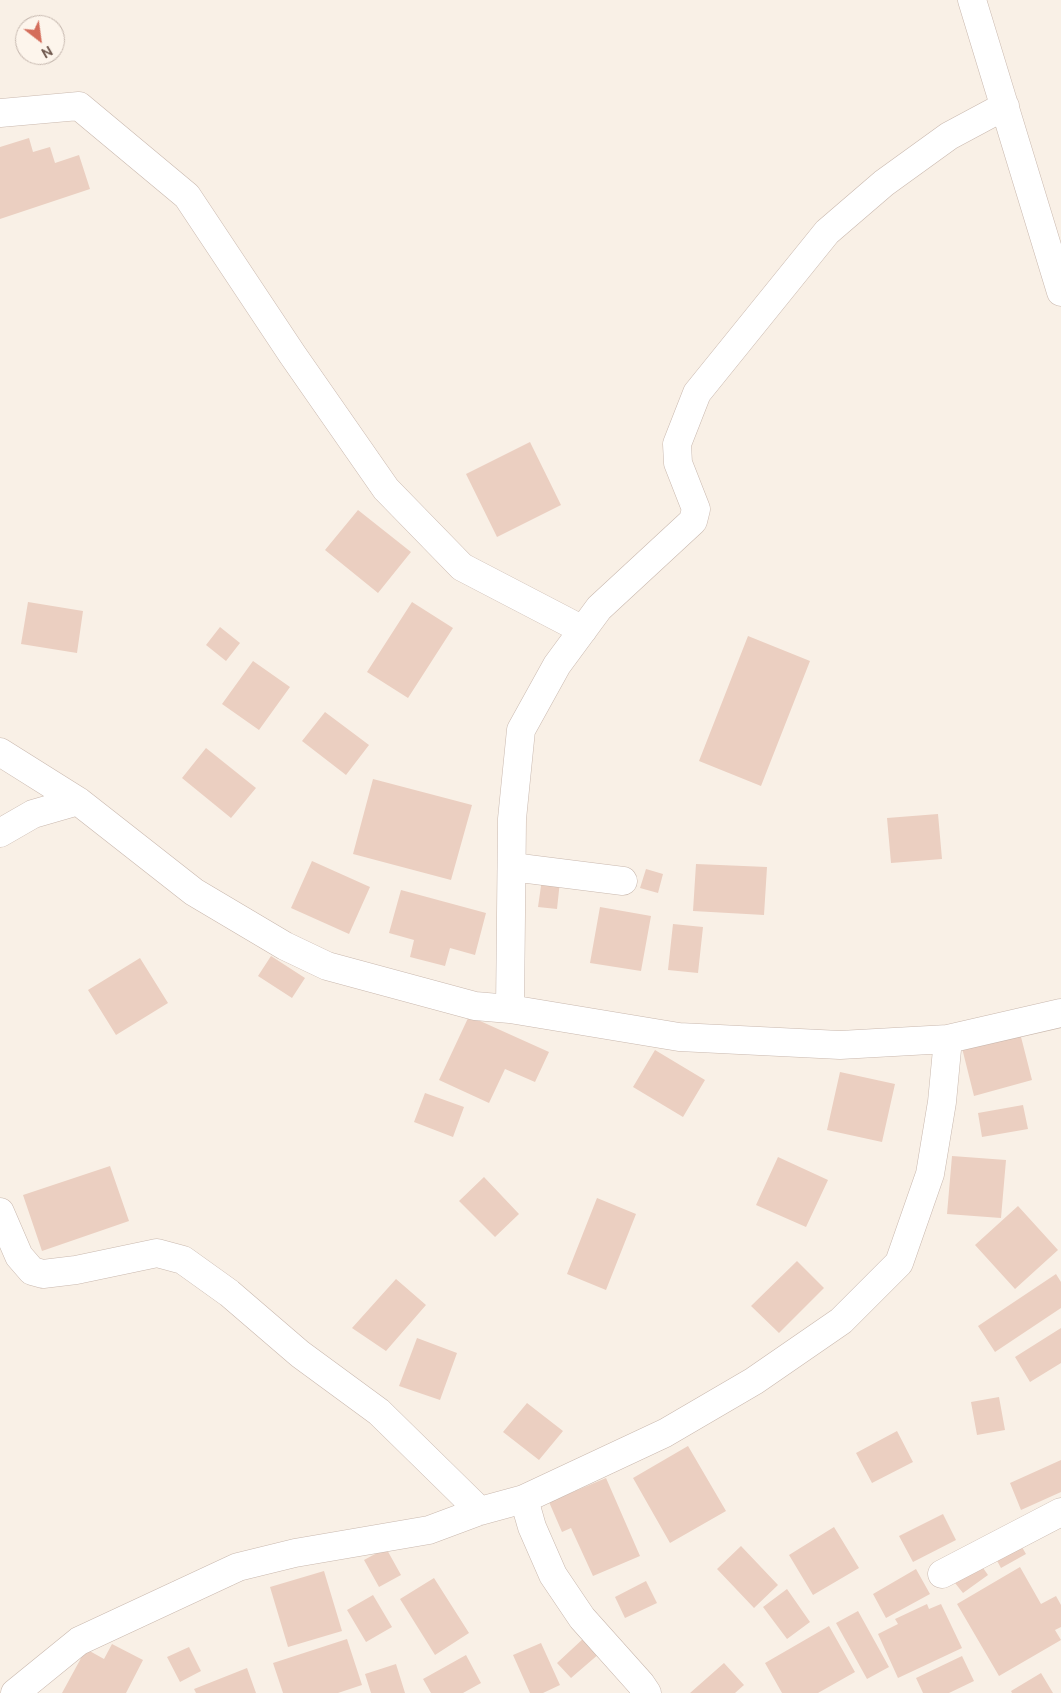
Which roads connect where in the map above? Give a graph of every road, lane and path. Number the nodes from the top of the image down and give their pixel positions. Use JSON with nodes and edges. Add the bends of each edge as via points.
{"nodes":[{"id":1,"x":972,"y":0,"type":"edge"},
{"id":2,"x":1005,"y":106,"type":"junction"},
{"id":3,"x":0,"y":113,"type":"edge"},
{"id":4,"x":1061,"y":292,"type":"edge"},
{"id":5,"x":583,"y":630,"type":"junction"},
{"id":6,"x":0,"y":752,"type":"edge"},
{"id":7,"x":46,"y":781,"type":"junction"},
{"id":8,"x":78,"y":801,"type":"junction"},
{"id":9,"x":33,"y":814,"type":"junction"},
{"id":10,"x":0,"y":833,"type":"edge"},
{"id":11,"x":512,"y":867,"type":"junction"},
{"id":12,"x":623,"y":881,"type":"dead end"},
{"id":13,"x":510,"y":1009,"type":"junction"},
{"id":14,"x":1061,"y":1013,"type":"edge"},
{"id":15,"x":948,"y":1039,"type":"junction"},
{"id":16,"x":0,"y":1212,"type":"edge"},
{"id":17,"x":524,"y":1500,"type":"junction"},
{"id":18,"x":480,"y":1511,"type":"junction"},
{"id":19,"x":1061,"y":1512,"type":"edge"},
{"id":20,"x":942,"y":1574,"type":"dead end"},
{"id":21,"x":14,"y":1693,"type":"edge"},
{"id":22,"x":647,"y":1693,"type":"edge"}],
"edges":[{"from":1,"to":2,"type":"street"},
{"from":2,"to":4,"type":"street"},
{"from":2,"to":5,"type":"street","via":[[949,136],[884,183],[827,232],[752,323],[697,393],[677,444],[678,463],[696,509],[693,521],[599,608]]},
{"from":3,"to":5,"type":"street","via":[[79,106],[187,196],[386,489],[462,567]]},
{"from":5,"to":11,"type":"street","via":[[557,665],[521,730],[512,819]]},
{"from":6,"to":7,"type":"street"},
{"from":7,"to":8,"type":"street"},
{"from":7,"to":9,"type":"street"},
{"from":8,"to":9,"type":"street"},
{"from":8,"to":13,"type":"street","via":[[194,892],[285,946],[327,966],[475,1006]]},
{"from":9,"to":10,"type":"street"},
{"from":11,"to":12,"type":"street"},
{"from":11,"to":13,"type":"street"},
{"from":13,"to":15,"type":"street","via":[[679,1038],[840,1044]]},
{"from":14,"to":15,"type":"street"},
{"from":15,"to":17,"type":"street","via":[[930,1174],[899,1263],[841,1321],[754,1381],[665,1433]]},
{"from":16,"to":18,"type":"street","via":[[19,1256],[32,1270],[43,1274],[157,1253],[183,1260],[229,1293],[300,1354],[379,1412]]},
{"from":17,"to":18,"type":"street"},
{"from":17,"to":22,"type":"street","via":[[553,1575],[582,1618]]},
{"from":18,"to":21,"type":"street","via":[[429,1530],[295,1553],[238,1567],[80,1642]]},
{"from":19,"to":20,"type":"street"}]}
